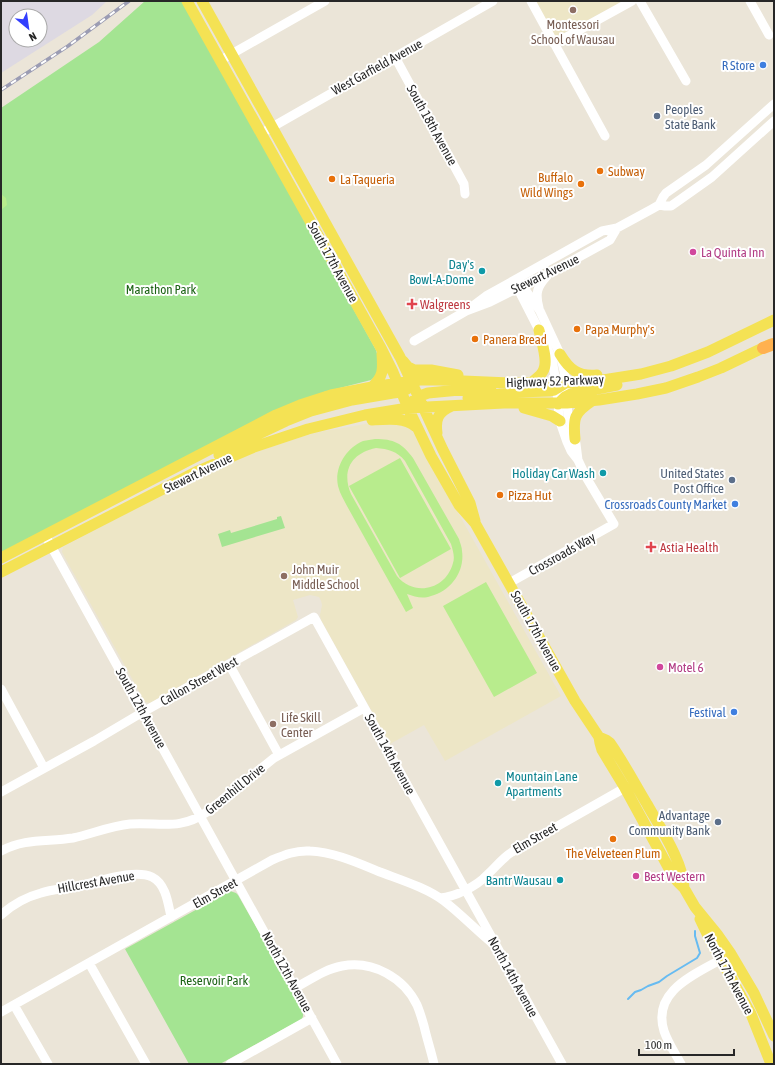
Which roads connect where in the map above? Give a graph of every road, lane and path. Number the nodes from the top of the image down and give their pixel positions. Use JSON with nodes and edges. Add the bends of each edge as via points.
{"nodes":[{"id":1,"x":187,"y":1,"type":"edge"},
{"id":2,"x":202,"y":1,"type":"edge"},
{"id":3,"x":325,"y":1,"type":"edge"},
{"id":4,"x":493,"y":1,"type":"edge"},
{"id":5,"x":531,"y":1,"type":"edge"},
{"id":6,"x":632,"y":1,"type":"edge"},
{"id":7,"x":640,"y":1,"type":"edge"},
{"id":8,"x":750,"y":1,"type":"edge"},
{"id":9,"x":769,"y":35,"type":"dead end"},
{"id":10,"x":554,"y":44,"type":"junction"},
{"id":11,"x":231,"y":54,"type":"junction"},
{"id":12,"x":395,"y":57,"type":"junction"},
{"id":13,"x":221,"y":60,"type":"junction"},
{"id":14,"x":686,"y":81,"type":"dead end"},
{"id":15,"x":774,"y":104,"type":"edge"},
{"id":16,"x":774,"y":121,"type":"edge"},
{"id":17,"x":272,"y":127,"type":"junction"},
{"id":18,"x":262,"y":133,"type":"junction"},
{"id":19,"x":605,"y":136,"type":"dead end"},
{"id":20,"x":465,"y":194,"type":"dead end"},
{"id":21,"x":659,"y":205,"type":"junction"},
{"id":22,"x":617,"y":228,"type":"junction"},
{"id":23,"x":551,"y":273,"type":"junction"},
{"id":24,"x":519,"y":284,"type":"junction"},
{"id":25,"x":540,"y":311,"type":"junction"},
{"id":26,"x":774,"y":320,"type":"edge"},
{"id":27,"x":539,"y":330,"type":"junction"},
{"id":28,"x":414,"y":340,"type":"dead end"},
{"id":29,"x":770,"y":344,"type":"edge"},
{"id":30,"x":381,"y":348,"type":"junction"},
{"id":31,"x":560,"y":354,"type":"junction"},
{"id":32,"x":400,"y":356,"type":"junction"},
{"id":33,"x":652,"y":371,"type":"junction"},
{"id":34,"x":636,"y":375,"type":"junction"},
{"id":35,"x":411,"y":382,"type":"junction"},
{"id":36,"x":490,"y":382,"type":"junction"},
{"id":37,"x":512,"y":383,"type":"junction"},
{"id":38,"x":531,"y":383,"type":"junction"},
{"id":39,"x":560,"y":385,"type":"junction"},
{"id":40,"x":372,"y":387,"type":"junction"},
{"id":41,"x":399,"y":388,"type":"junction"},
{"id":42,"x":419,"y":397,"type":"junction"},
{"id":43,"x":564,"y":401,"type":"junction"},
{"id":44,"x":592,"y":401,"type":"junction"},
{"id":45,"x":504,"y":403,"type":"junction"},
{"id":46,"x":454,"y":406,"type":"junction"},
{"id":47,"x":424,"y":407,"type":"junction"},
{"id":48,"x":408,"y":408,"type":"junction"},
{"id":49,"x":560,"y":422,"type":"junction"},
{"id":50,"x":308,"y":429,"type":"junction"},
{"id":51,"x":418,"y":429,"type":"junction"},
{"id":52,"x":575,"y":439,"type":"junction"},
{"id":53,"x":439,"y":440,"type":"junction"},
{"id":54,"x":578,"y":460,"type":"junction"},
{"id":55,"x":198,"y":471,"type":"junction"},
{"id":56,"x":475,"y":523,"type":"junction"},
{"id":57,"x":45,"y":535,"type":"junction"},
{"id":58,"x":51,"y":546,"type":"junction"},
{"id":59,"x":1,"y":558,"type":"edge"},
{"id":60,"x":1,"y":572,"type":"edge"},
{"id":61,"x":509,"y":583,"type":"junction"},
{"id":62,"x":314,"y":617,"type":"joint"},
{"id":63,"x":229,"y":664,"type":"junction"},
{"id":64,"x":1,"y":689,"type":"edge"},
{"id":65,"x":364,"y":708,"type":"junction"},
{"id":66,"x":143,"y":712,"type":"junction"},
{"id":67,"x":599,"y":737,"type":"junction"},
{"id":68,"x":279,"y":755,"type":"junction"},
{"id":69,"x":44,"y":768,"type":"junction"},
{"id":70,"x":635,"y":782,"type":"junction"},
{"id":71,"x":625,"y":788,"type":"junction"},
{"id":72,"x":1,"y":792,"type":"edge"},
{"id":73,"x":201,"y":816,"type":"junction"},
{"id":74,"x":1,"y":851,"type":"edge"},
{"id":75,"x":236,"y":881,"type":"junction"},
{"id":76,"x":684,"y":888,"type":"junction"},
{"id":77,"x":465,"y":890,"type":"junction"},
{"id":78,"x":440,"y":898,"type":"junction"},
{"id":79,"x":1,"y":915,"type":"edge"},
{"id":80,"x":171,"y":917,"type":"junction"},
{"id":81,"x":497,"y":947,"type":"junction"},
{"id":82,"x":726,"y":957,"type":"junction"},
{"id":83,"x":89,"y":963,"type":"junction"},
{"id":84,"x":295,"y":988,"type":"junction"},
{"id":85,"x":14,"y":1005,"type":"junction"},
{"id":86,"x":1,"y":1012,"type":"edge"},
{"id":87,"x":312,"y":1018,"type":"junction"},
{"id":88,"x":774,"y":1036,"type":"edge"},
{"id":89,"x":240,"y":1062,"type":"edge"},
{"id":90,"x":48,"y":1064,"type":"edge"},
{"id":91,"x":146,"y":1064,"type":"edge"},
{"id":92,"x":230,"y":1064,"type":"edge"},
{"id":93,"x":337,"y":1064,"type":"edge"},
{"id":94,"x":434,"y":1064,"type":"edge"},
{"id":95,"x":562,"y":1064,"type":"edge"},
{"id":96,"x":681,"y":1064,"type":"edge"},
{"id":97,"x":771,"y":1064,"type":"edge"}],
"edges":[{"from":1,"to":13,"type":"main road","name":"South 17th Avenue"},
{"from":2,"to":11,"type":"main road","name":"South 17th Avenue"},
{"from":3,"to":11,"type":"street"},
{"from":4,"to":12,"type":"street","name":"West Garfield Avenue"},
{"from":5,"to":10,"type":"street"},
{"from":6,"to":10,"type":"street"},
{"from":7,"to":14,"type":"street"},
{"from":8,"to":9,"type":"street"},
{"from":10,"to":19,"type":"street"},
{"from":11,"to":13,"type":"street"},
{"from":11,"to":17,"type":"main road","name":"South 17th Avenue"},
{"from":12,"to":17,"type":"street","name":"West Garfield Avenue"},
{"from":12,"to":20,"type":"street","name":"South 18th Avenue","via":[[464,184]]},
{"from":13,"to":18,"type":"main road","name":"South 17th Avenue"},
{"from":15,"to":21,"type":"street","name":"Stewart Avenue","via":[[697,172],[666,193]]},
{"from":16,"to":21,"type":"street","name":"Stewart Avenue","via":[[701,185],[672,205]]},
{"from":17,"to":18,"type":"street","name":"West Garfield Avenue"},
{"from":17,"to":32,"type":"main road","name":"South 17th Avenue"},
{"from":18,"to":30,"type":"main road","name":"South 17th Avenue"},
{"from":21,"to":22,"type":"street","name":"Stewart Avenue"},
{"from":22,"to":23,"type":"street","name":"Stewart Avenue","via":[[610,241]]},
{"from":22,"to":24,"type":"street","name":"Stewart Avenue","via":[[602,231]]},
{"from":23,"to":24,"type":"street","name":"Stewart Avenue"},
{"from":23,"to":25,"type":"street","via":[[537,290]]},
{"from":24,"to":25,"type":"street"},
{"from":24,"to":27,"type":"street","via":[[526,306]]},
{"from":24,"to":28,"type":"street","name":"Stewart Avenue","via":[[488,303],[466,311]]},
{"from":25,"to":31,"type":"street"},
{"from":26,"to":33,"type":"main road","name":"Highway 52 Parkway","via":[[708,352],[676,365]]},
{"from":27,"to":38,"type":"main road","via":[[546,365],[543,372]]},
{"from":27,"to":39,"type":"street"},
{"from":29,"to":44,"type":"main road","name":"Highway 52 Parkway","via":[[721,368],[666,388]]},
{"from":30,"to":40,"type":"main road","via":[[382,373]]},
{"from":30,"to":41,"type":"main road","name":"South 17th Avenue"},
{"from":31,"to":34,"type":"main road","via":[[571,368],[582,374]]},
{"from":31,"to":39,"type":"street","via":[[564,368]]},
{"from":32,"to":35,"type":"main road","name":"South 17th Avenue"},
{"from":32,"to":36,"type":"main road","via":[[407,366],[414,370],[431,370]]},
{"from":33,"to":34,"type":"main road","name":"Highway 52 Parkway"},
{"from":33,"to":43,"type":"main road","via":[[625,383],[575,393]]},
{"from":34,"to":39,"type":"main road","name":"Highway 52 Parkway"},
{"from":35,"to":36,"type":"main road","name":"Highway 52 Parkway"},
{"from":35,"to":41,"type":"main road","name":"Highway 52 Parkway"},
{"from":35,"to":42,"type":"main road","name":"South 17th Avenue"},
{"from":36,"to":37,"type":"main road","name":"Highway 52 Parkway"},
{"from":37,"to":38,"type":"main road","name":"Highway 52 Parkway"},
{"from":37,"to":42,"type":"main road","via":[[428,392]]},
{"from":38,"to":39,"type":"main road","name":"Highway 52 Parkway"},
{"from":39,"to":43,"type":"street"},
{"from":39,"to":47,"type":"main road","via":[[549,391],[438,400]]},
{"from":40,"to":41,"type":"main road","name":"Stewart Avenue"},
{"from":40,"to":57,"type":"main road","name":"Stewart Avenue","via":[[331,395],[276,415]]},
{"from":41,"to":48,"type":"main road","name":"South 17th Avenue"},
{"from":41,"to":55,"type":"main road","via":[[311,411],[286,421],[231,448]]},
{"from":42,"to":47,"type":"main road","name":"South 17th Avenue"},
{"from":42,"to":48,"type":"main road"},
{"from":43,"to":44,"type":"main road","name":"Highway 52 Parkway"},
{"from":43,"to":45,"type":"main road","name":"Highway 52 Parkway"},
{"from":43,"to":49,"type":"street"},
{"from":43,"to":52,"type":"street"},
{"from":44,"to":52,"type":"main road","via":[[577,414]]},
{"from":45,"to":46,"type":"main road","name":"Highway 52 Parkway"},
{"from":45,"to":49,"type":"main road","via":[[555,417]]},
{"from":46,"to":47,"type":"main road","name":"Highway 52 Parkway"},
{"from":46,"to":53,"type":"main road","via":[[446,409],[438,417],[436,425]]},
{"from":47,"to":48,"type":"main road","name":"Highway 52 Parkway"},
{"from":47,"to":53,"type":"main road","name":"South 17th Avenue"},
{"from":48,"to":50,"type":"main road","name":"Stewart Avenue"},
{"from":48,"to":51,"type":"main road","name":"South 17th Avenue"},
{"from":49,"to":54,"type":"street","via":[[568,444]]},
{"from":50,"to":51,"type":"main road","via":[[391,419],[407,421]]},
{"from":50,"to":55,"type":"main road","name":"Stewart Avenue","via":[[254,447]]},
{"from":51,"to":56,"type":"main road","name":"South 17th Avenue","via":[[459,505]]},
{"from":52,"to":54,"type":"street"},
{"from":53,"to":56,"type":"main road","name":"South 17th Avenue","via":[[470,502]]},
{"from":54,"to":61,"type":"street","name":"Crossroads Way","via":[[614,524]]},
{"from":55,"to":58,"type":"main road","name":"Stewart Avenue"},
{"from":56,"to":61,"type":"main road","name":"South 17th Avenue"},
{"from":57,"to":58,"type":"street","name":"South 12th Avenue"},
{"from":57,"to":59,"type":"main road","name":"Stewart Avenue"},
{"from":58,"to":60,"type":"main road","name":"Stewart Avenue"},
{"from":58,"to":66,"type":"street","name":"South 12th Avenue"},
{"from":61,"to":67,"type":"main road","name":"South 17th Avenue","via":[[575,701]]},
{"from":62,"to":63,"type":"street","name":"Callon Street West"},
{"from":62,"to":65,"type":"street","name":"South 14th Avenue"},
{"from":63,"to":66,"type":"street","name":"Callon Street West"},
{"from":63,"to":68,"type":"street"},
{"from":64,"to":69,"type":"street"},
{"from":65,"to":68,"type":"street","name":"Greenhill Drive"},
{"from":65,"to":77,"type":"street","name":"South 14th Avenue"},
{"from":66,"to":69,"type":"street","name":"Callon Street West"},
{"from":66,"to":73,"type":"street","name":"South 12th Avenue"},
{"from":67,"to":70,"type":"main road","name":"South 17th Avenue","via":[[610,743]]},
{"from":67,"to":71,"type":"main road","name":"South 17th Avenue","via":[[602,750]]},
{"from":68,"to":73,"type":"street","name":"Greenhill Drive"},
{"from":69,"to":72,"type":"street","name":"Callon Street West"},
{"from":70,"to":71,"type":"street","name":"Elm Street"},
{"from":70,"to":76,"type":"main road","name":"North 17th Avenue","via":[[674,854],[683,877]]},
{"from":71,"to":76,"type":"main road","name":"North 17th Avenue","via":[[669,869]]},
{"from":71,"to":77,"type":"street","name":"Elm Street","via":[[512,852],[483,879]]},
{"from":73,"to":74,"type":"street","name":"Greenhill Drive","via":[[179,824],[130,824],[72,838],[30,841]]},
{"from":73,"to":75,"type":"street","name":"South 12th Avenue"},
{"from":75,"to":78,"type":"street","name":"Elm Street","via":[[286,854],[324,852],[410,883]]},
{"from":75,"to":80,"type":"street","name":"Elm Street"},
{"from":75,"to":84,"type":"street","name":"North 12th Avenue"},
{"from":76,"to":82,"type":"main road","name":"North 17th Avenue","via":[[706,933]]},
{"from":77,"to":78,"type":"street","name":"Elm Street"},
{"from":77,"to":81,"type":"street","name":"North 14th Avenue"},
{"from":78,"to":81,"type":"street","name":"Elm Street"},
{"from":79,"to":80,"type":"street","name":"Hillcrest Avenue","via":[[17,903],[41,893],[139,874],[153,878],[162,888]]},
{"from":80,"to":83,"type":"street","name":"Elm Street"},
{"from":81,"to":95,"type":"street","name":"North 14th Avenue"},
{"from":82,"to":88,"type":"main road","name":"North 17th Avenue","via":[[757,998]]},
{"from":82,"to":96,"type":"street","via":[[679,984],[666,1002],[662,1015],[663,1028]]},
{"from":82,"to":97,"type":"main road","name":"North 17th Avenue"},
{"from":83,"to":85,"type":"street","name":"Elm Street"},
{"from":83,"to":91,"type":"street"},
{"from":84,"to":87,"type":"street","name":"North 12th Avenue"},
{"from":84,"to":94,"type":"street","via":[[329,970],[343,966],[370,967],[392,976],[408,990],[418,1006]]},
{"from":85,"to":86,"type":"street","name":"Elm Street"},
{"from":85,"to":90,"type":"street"},
{"from":87,"to":89,"type":"street"},
{"from":87,"to":93,"type":"street","name":"North 12th Avenue"},
{"from":89,"to":92,"type":"street"}]}
